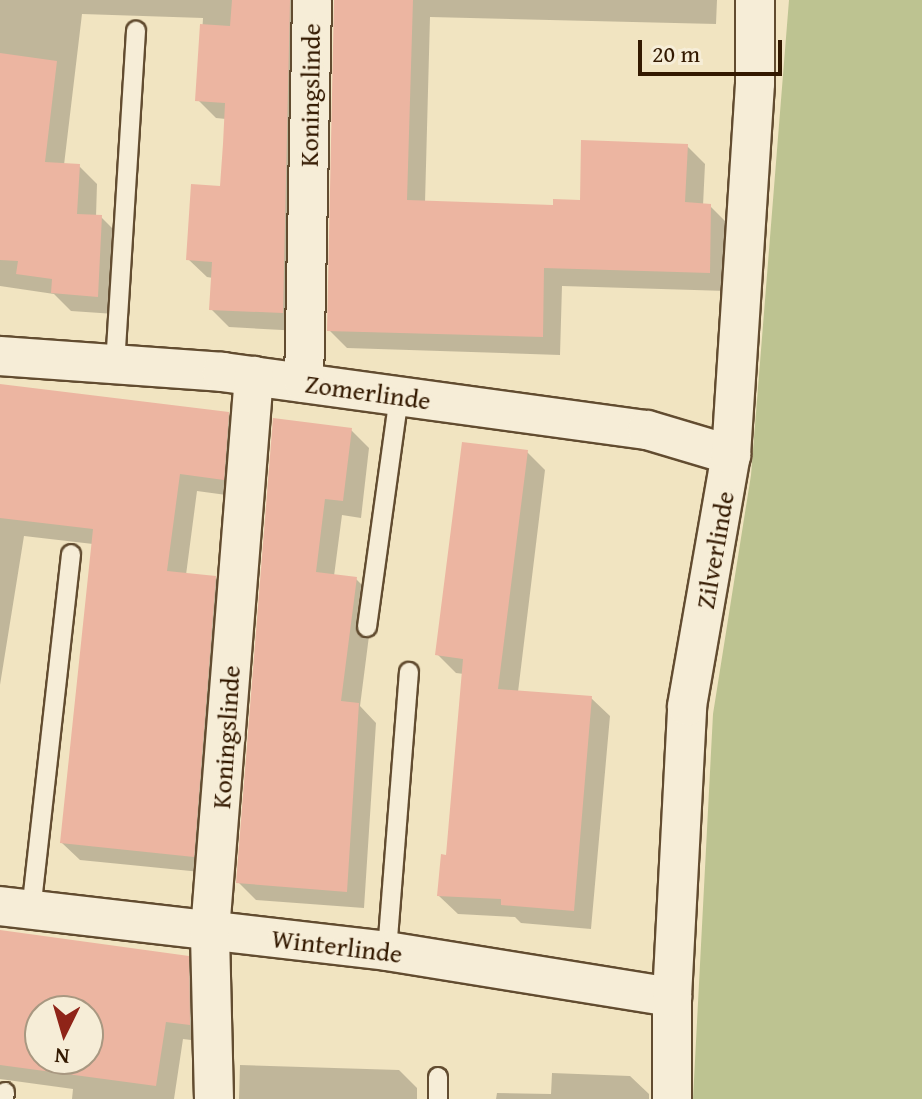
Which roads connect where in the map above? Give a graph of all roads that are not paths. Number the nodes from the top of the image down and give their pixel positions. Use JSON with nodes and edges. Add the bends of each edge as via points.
{"nodes":[{"id":1,"x":312,"y":0,"type":"edge"},
{"id":2,"x":755,"y":0,"type":"edge"},
{"id":3,"x":136,"y":31,"type":"dead end"},
{"id":4,"x":0,"y":356,"type":"edge"},
{"id":5,"x":115,"y":365,"type":"junction"},
{"id":6,"x":254,"y":376,"type":"junction"},
{"id":7,"x":304,"y":383,"type":"junction"},
{"id":8,"x":399,"y":396,"type":"junction"},
{"id":9,"x":731,"y":455,"type":"junction"},
{"id":10,"x":71,"y":554,"type":"dead end"},
{"id":11,"x":367,"y":627,"type":"dead end"},
{"id":12,"x":409,"y":672,"type":"dead end"},
{"id":13,"x":16,"y":908,"type":"edge"},
{"id":14,"x":210,"y":931,"type":"junction"},
{"id":15,"x":387,"y":951,"type":"junction"},
{"id":16,"x":672,"y":997,"type":"junction"},
{"id":17,"x":438,"y":1077,"type":"dead end"},
{"id":18,"x":214,"y":1099,"type":"edge"},
{"id":19,"x":438,"y":1099,"type":"edge"},
{"id":20,"x":672,"y":1099,"type":"edge"}],
"edges":[{"from":1,"to":7,"type":"street","name":"Koningslinde"},
{"from":2,"to":9,"type":"street","name":"Zilverlinde","via":[[755,83]]},
{"from":3,"to":5,"type":"lane"},
{"from":4,"to":5,"type":"street","name":"Zomerlinde"},
{"from":5,"to":6,"type":"street","name":"Zomerlinde"},
{"from":6,"to":7,"type":"street","name":"Zomerlinde"},
{"from":6,"to":14,"type":"street","name":"Koningslinde"},
{"from":7,"to":8,"type":"street","name":"Zomerlinde"},
{"from":8,"to":9,"type":"street","name":"Zomerlinde","via":[[647,430]]},
{"from":8,"to":11,"type":"lane"},
{"from":9,"to":16,"type":"street","name":"Zilverlinde","via":[[687,706]]},
{"from":10,"to":13,"type":"lane"},
{"from":12,"to":15,"type":"lane"},
{"from":13,"to":14,"type":"street","name":"Winterlinde"},
{"from":14,"to":15,"type":"street","name":"Winterlinde"},
{"from":14,"to":18,"type":"street","name":"Koningslinde"},
{"from":15,"to":16,"type":"street","name":"Winterlinde"},
{"from":16,"to":20,"type":"street","name":"Zilverlinde"},
{"from":17,"to":19,"type":"lane"}]}
